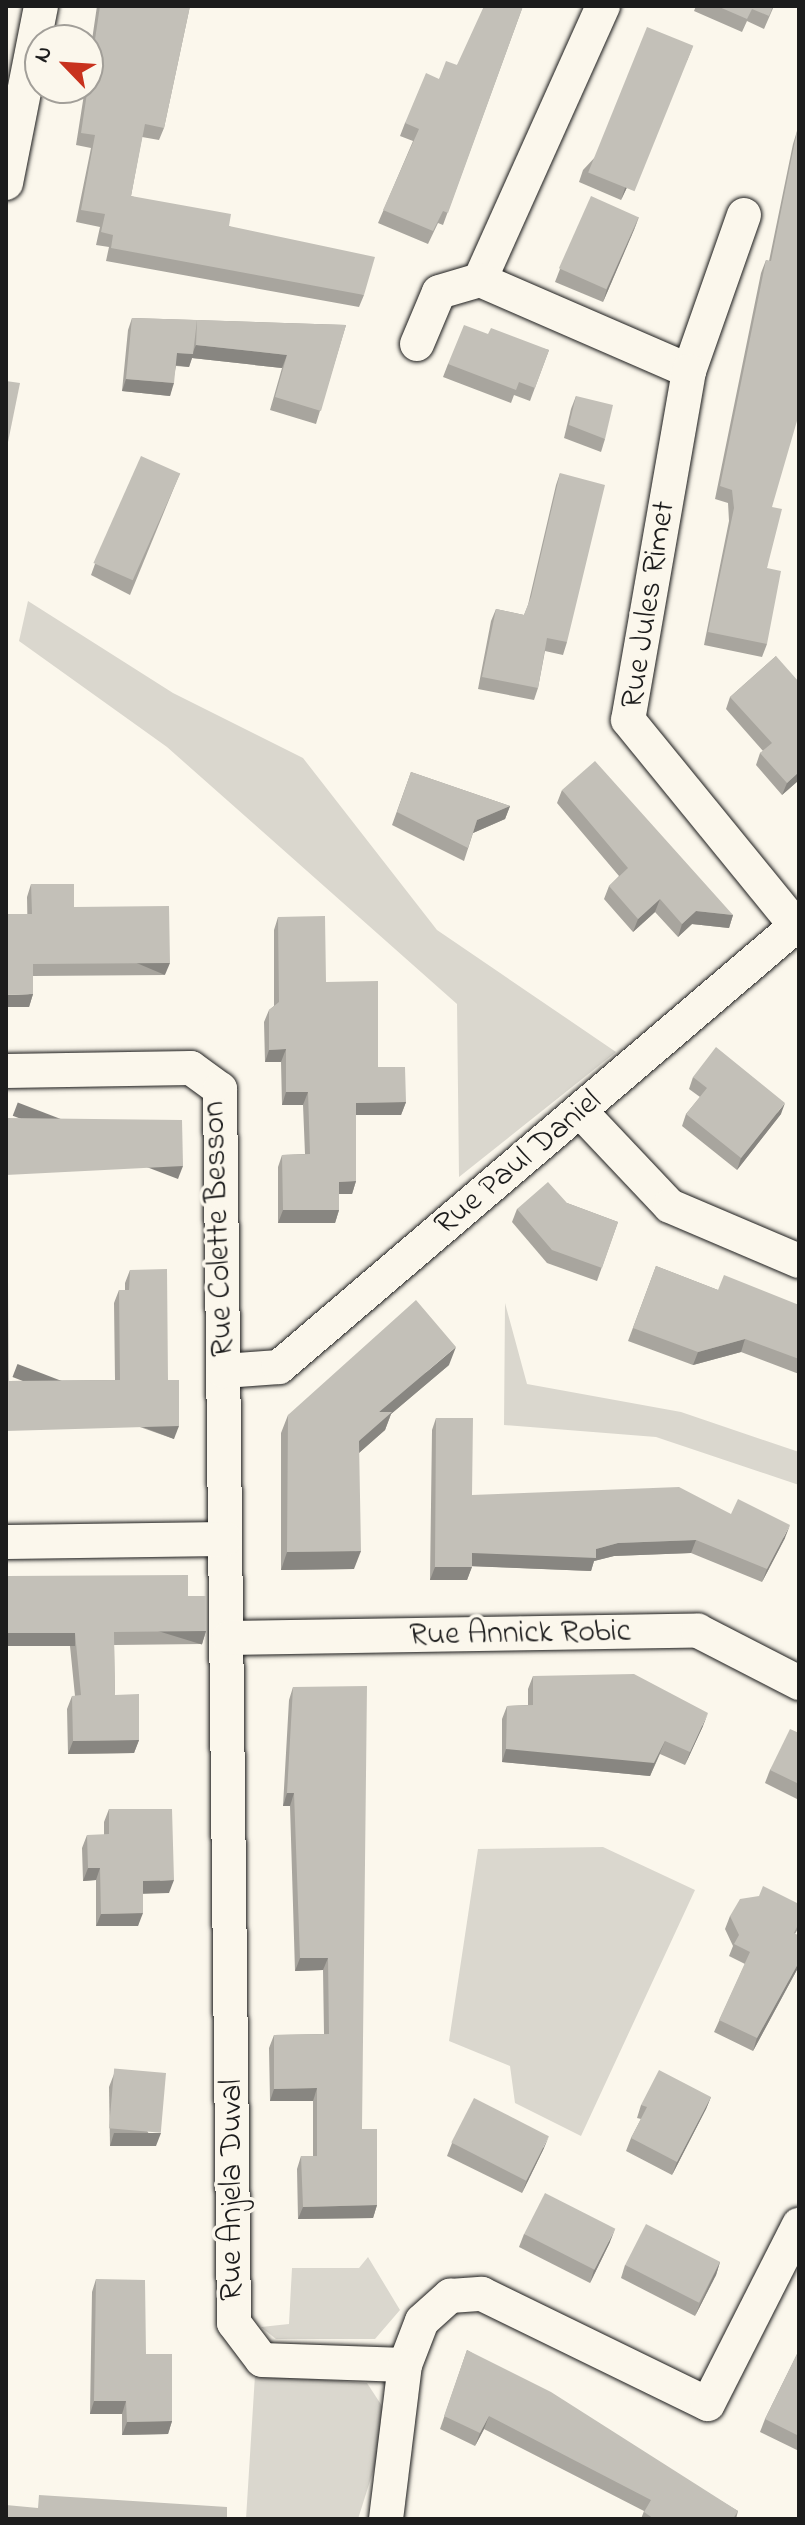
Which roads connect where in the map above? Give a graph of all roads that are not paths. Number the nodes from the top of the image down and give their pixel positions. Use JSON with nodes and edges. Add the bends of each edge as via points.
{"nodes":[{"id":1,"x":41,"y":6,"type":"edge"},
{"id":2,"x":603,"y":6,"type":"edge"},
{"id":3,"x":11,"y":133,"type":"edge"},
{"id":4,"x":6,"y":183,"type":"edge"},
{"id":5,"x":744,"y":215,"type":"dead end"},
{"id":6,"x":480,"y":280,"type":"junction"},
{"id":7,"x":417,"y":344,"type":"dead end"},
{"id":8,"x":689,"y":371,"type":"junction"},
{"id":9,"x":797,"y":925,"type":"edge"},
{"id":10,"x":6,"y":1071,"type":"edge"},
{"id":11,"x":581,"y":1112,"type":"junction"},
{"id":12,"x":799,"y":1261,"type":"edge"},
{"id":13,"x":224,"y":1371,"type":"junction"},
{"id":14,"x":225,"y":1539,"type":"junction"},
{"id":15,"x":6,"y":1542,"type":"edge"},
{"id":16,"x":229,"y":1638,"type":"junction"},
{"id":17,"x":799,"y":1683,"type":"edge"},
{"id":18,"x":799,"y":2225,"type":"edge"},
{"id":19,"x":405,"y":2365,"type":"junction"},
{"id":20,"x":386,"y":2519,"type":"edge"}],
"edges":[{"from":1,"to":3,"type":"street"},
{"from":2,"to":6,"type":"street"},
{"from":3,"to":4,"type":"street"},
{"from":5,"to":8,"type":"street","name":"Rue Jules Rimet"},
{"from":6,"to":7,"type":"street","via":[[439,292]]},
{"from":6,"to":8,"type":"street"},
{"from":8,"to":9,"type":"street","name":"Rue Jules Rimet","via":[[628,720]]},
{"from":9,"to":11,"type":"street","name":"Rue Paul Daniel"},
{"from":10,"to":13,"type":"street","name":"Rue Colette Besson","via":[[191,1068],[220,1089]]},
{"from":11,"to":12,"type":"street","via":[[670,1206]]},
{"from":11,"to":13,"type":"street","name":"Rue Paul Daniel","via":[[279,1367]]},
{"from":13,"to":14,"type":"street","name":"Rue Colette Besson"},
{"from":14,"to":15,"type":"street"},
{"from":14,"to":16,"type":"street","name":"Rue Anjela Duval"},
{"from":16,"to":17,"type":"street","name":"Rue Annick Robic","via":[[698,1631]]},
{"from":16,"to":19,"type":"street","name":"Rue Anjela Duval","via":[[234,2323],[262,2360]]},
{"from":18,"to":19,"type":"street","via":[[708,2404],[482,2294],[450,2296],[422,2321]]},
{"from":19,"to":20,"type":"street"}]}
